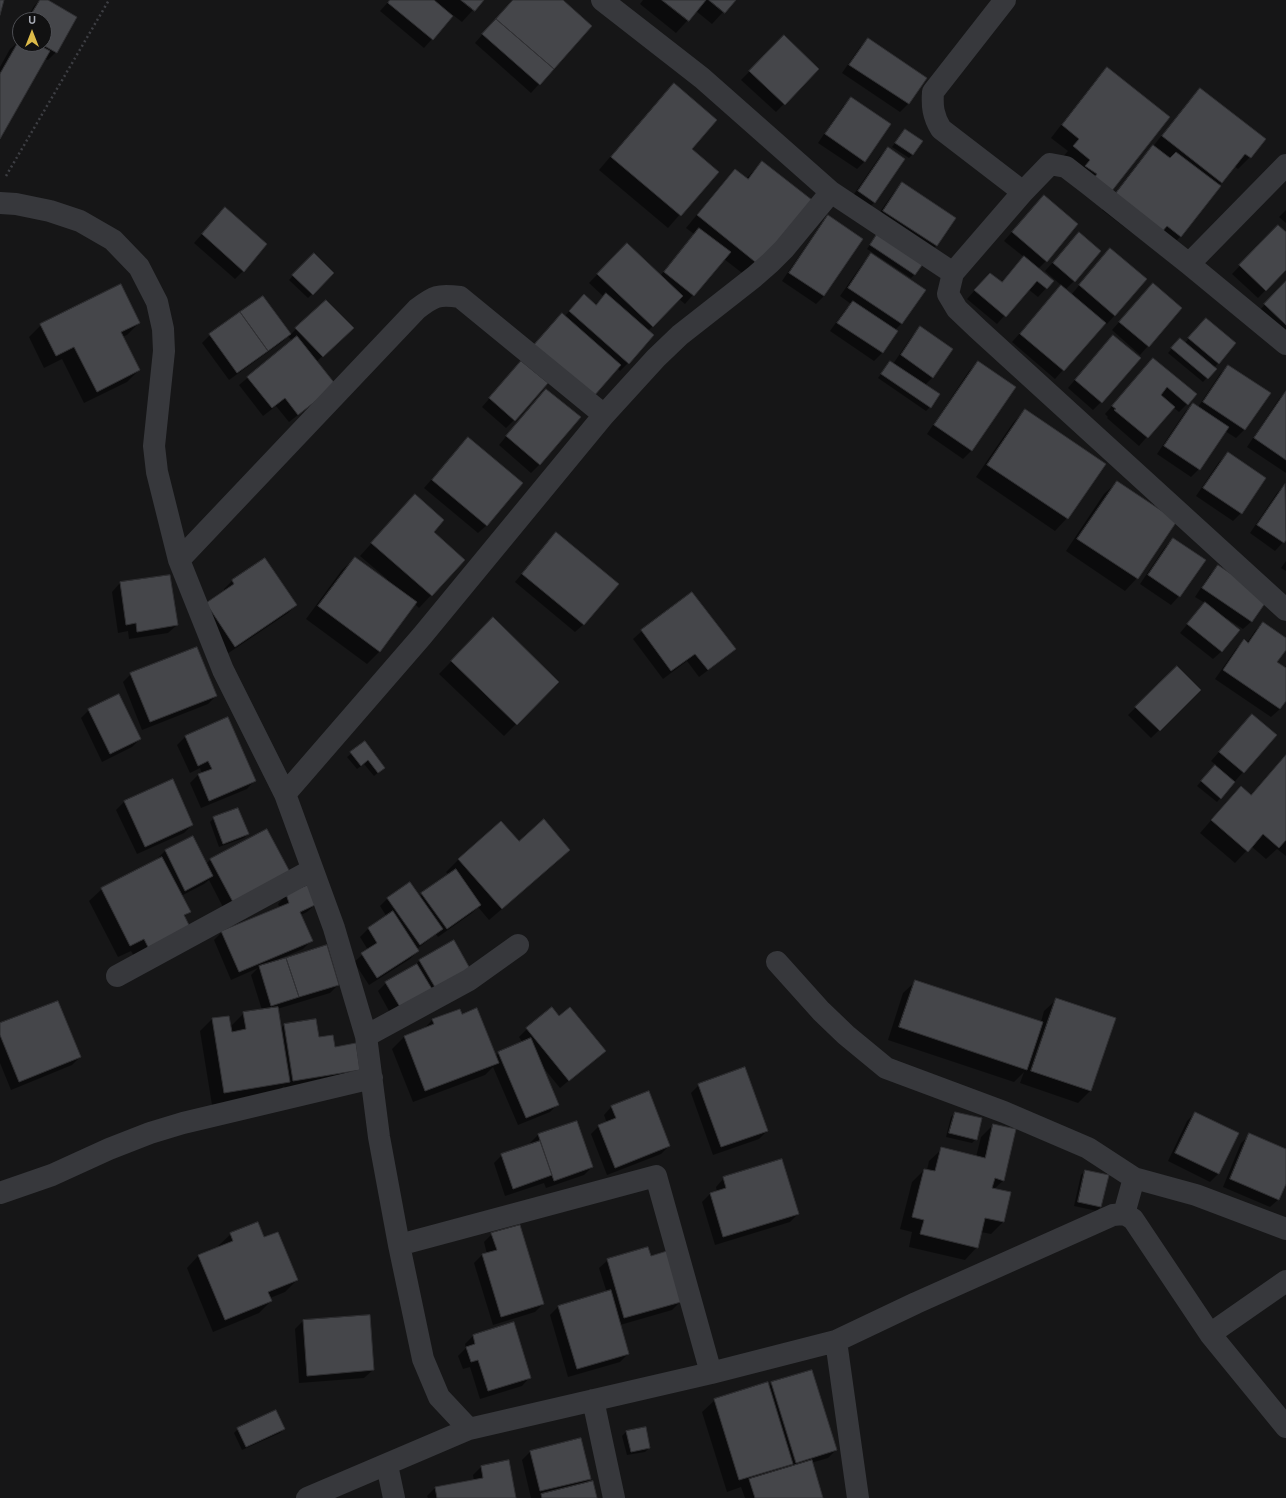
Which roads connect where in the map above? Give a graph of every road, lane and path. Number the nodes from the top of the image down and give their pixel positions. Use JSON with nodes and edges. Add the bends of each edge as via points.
{"nodes":[{"id":1,"x":109,"y":0,"type":"edge"},
{"id":2,"x":602,"y":0,"type":"edge"},
{"id":3,"x":1005,"y":0,"type":"edge"},
{"id":4,"x":1286,"y":165,"type":"edge"},
{"id":5,"x":4,"y":180,"type":"dead end"},
{"id":6,"x":831,"y":192,"type":"junction"},
{"id":7,"x":1023,"y":192,"type":"junction"},
{"id":8,"x":0,"y":203,"type":"edge"},
{"id":9,"x":1189,"y":264,"type":"junction"},
{"id":10,"x":953,"y":273,"type":"junction"},
{"id":11,"x":1286,"y":344,"type":"edge"},
{"id":12,"x":604,"y":415,"type":"junction"},
{"id":13,"x":179,"y":560,"type":"junction"},
{"id":14,"x":1286,"y":610,"type":"edge"},
{"id":15,"x":284,"y":794,"type":"junction"},
{"id":16,"x":312,"y":870,"type":"junction"},
{"id":17,"x":518,"y":945,"type":"dead end"},
{"id":18,"x":777,"y":962,"type":"dead end"},
{"id":19,"x":117,"y":976,"type":"dead end"},
{"id":20,"x":366,"y":1036,"type":"junction"},
{"id":21,"x":372,"y":1078,"type":"junction"},
{"id":22,"x":1134,"y":1178,"type":"junction"},
{"id":23,"x":0,"y":1193,"type":"edge"},
{"id":24,"x":1124,"y":1214,"type":"junction"},
{"id":25,"x":1286,"y":1229,"type":"edge"},
{"id":26,"x":399,"y":1245,"type":"junction"},
{"id":27,"x":1286,"y":1281,"type":"edge"},
{"id":28,"x":1210,"y":1334,"type":"junction"},
{"id":29,"x":836,"y":1342,"type":"junction"},
{"id":30,"x":711,"y":1372,"type":"junction"},
{"id":31,"x":593,"y":1400,"type":"junction"},
{"id":32,"x":1286,"y":1427,"type":"edge"},
{"id":33,"x":469,"y":1429,"type":"junction"},
{"id":34,"x":387,"y":1465,"type":"junction"},
{"id":35,"x":307,"y":1498,"type":"edge"},
{"id":36,"x":394,"y":1498,"type":"edge"},
{"id":37,"x":614,"y":1498,"type":"edge"},
{"id":38,"x":858,"y":1498,"type":"edge"}],
"edges":[{"from":1,"to":5,"type":"path"},
{"from":2,"to":6,"type":"street","via":[[702,78]]},
{"from":3,"to":7,"type":"street","via":[[933,92],[932,106],[935,120],[941,129]]},
{"from":4,"to":9,"type":"street"},
{"from":6,"to":10,"type":"street"},
{"from":6,"to":12,"type":"street","via":[[770,263],[680,335]]},
{"from":7,"to":9,"type":"street","via":[[1050,164],[1066,167]]},
{"from":7,"to":10,"type":"street"},
{"from":8,"to":13,"type":"street","via":[[50,211],[80,221],[113,240],[139,267],[157,302],[163,329],[164,351],[154,446]]},
{"from":9,"to":11,"type":"street"},
{"from":10,"to":14,"type":"street","via":[[948,294],[957,309]]},
{"from":12,"to":13,"type":"street","via":[[460,297],[445,295],[431,298],[417,309]]},
{"from":12,"to":15,"type":"street","via":[[422,636]]},
{"from":13,"to":15,"type":"street","via":[[223,670]]},
{"from":15,"to":16,"type":"street"},
{"from":16,"to":19,"type":"street"},
{"from":16,"to":20,"type":"street","via":[[334,928]]},
{"from":17,"to":20,"type":"street","via":[[469,980]]},
{"from":18,"to":22,"type":"street","via":[[821,1011],[886,1068],[1004,1112],[1088,1148]]},
{"from":20,"to":21,"type":"street"},
{"from":21,"to":23,"type":"street","via":[[150,1133],[52,1175]]},
{"from":21,"to":26,"type":"street","via":[[379,1137]]},
{"from":22,"to":24,"type":"street"},
{"from":22,"to":25,"type":"street","via":[[1196,1195]]},
{"from":24,"to":28,"type":"street","via":[[1133,1219]]},
{"from":24,"to":29,"type":"street","via":[[1113,1215]]},
{"from":26,"to":30,"type":"street","via":[[656,1176]]},
{"from":26,"to":33,"type":"street","via":[[423,1358],[439,1397]]},
{"from":27,"to":28,"type":"street"},
{"from":28,"to":32,"type":"street"},
{"from":29,"to":30,"type":"street"},
{"from":29,"to":38,"type":"street"},
{"from":30,"to":31,"type":"street"},
{"from":31,"to":33,"type":"street"},
{"from":31,"to":37,"type":"street"},
{"from":33,"to":34,"type":"street"},
{"from":34,"to":35,"type":"street"},
{"from":34,"to":36,"type":"street"}]}
